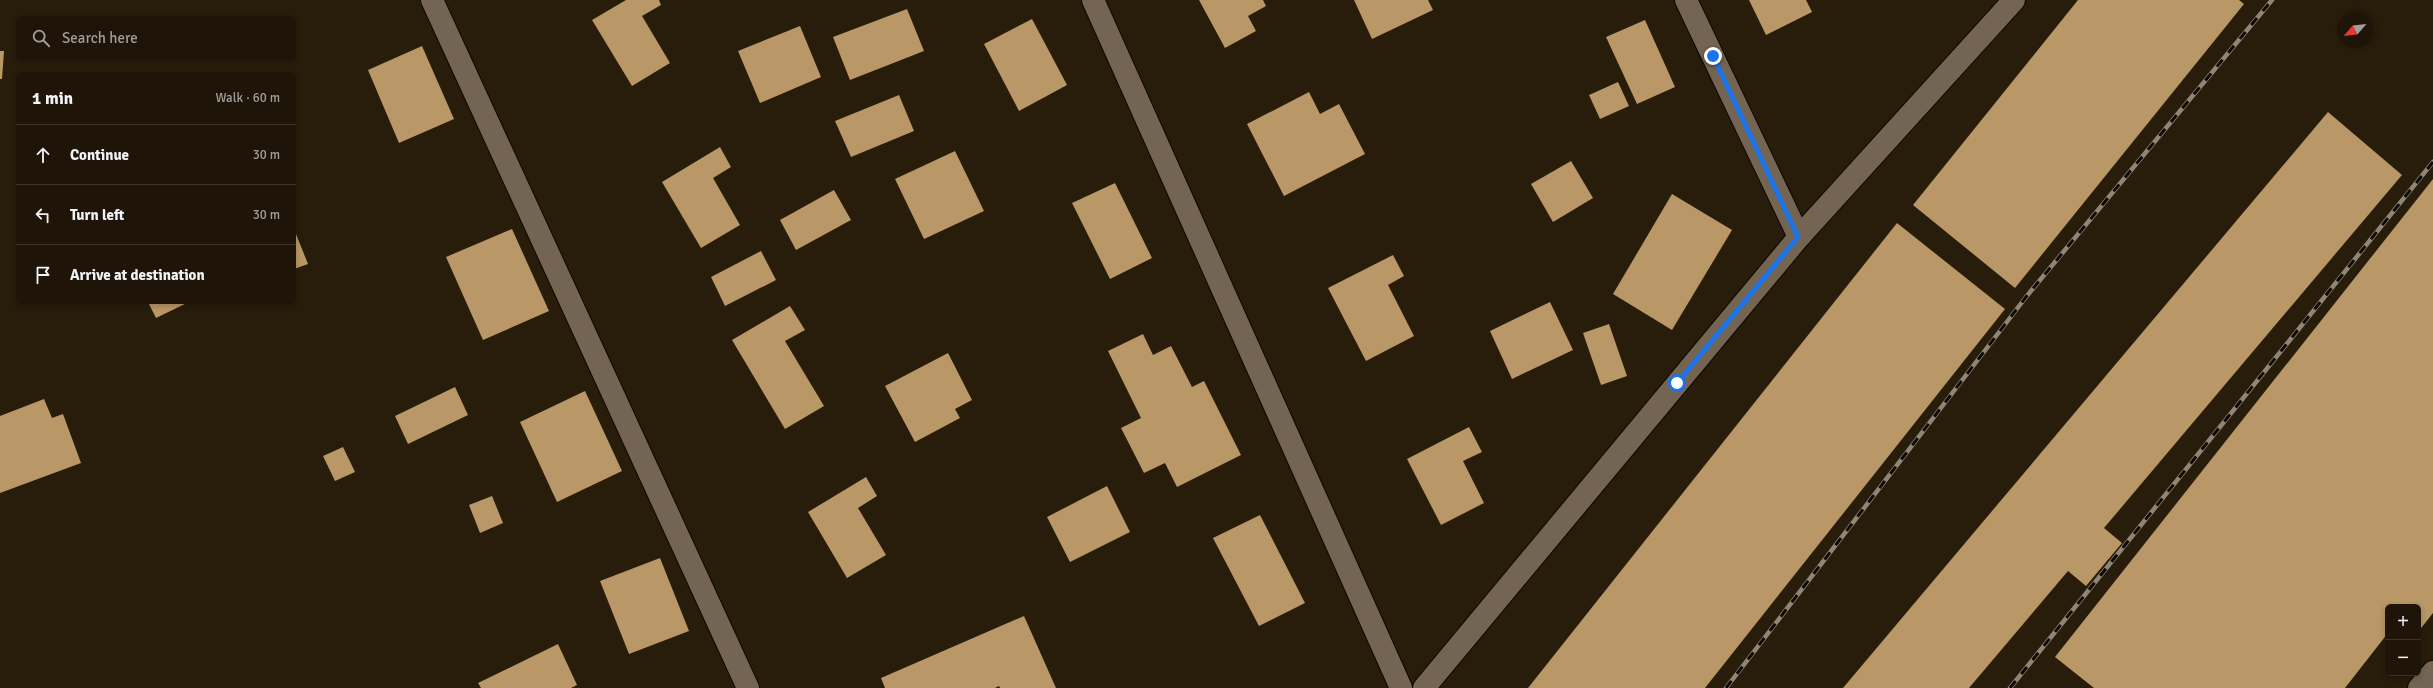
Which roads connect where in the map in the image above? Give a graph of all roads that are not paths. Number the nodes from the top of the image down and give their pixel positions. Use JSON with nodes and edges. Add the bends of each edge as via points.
{"nodes":[{"id":1,"x":432,"y":0,"type":"edge"},
{"id":2,"x":1093,"y":0,"type":"edge"},
{"id":3,"x":1686,"y":0,"type":"edge"},
{"id":4,"x":2014,"y":0,"type":"edge"},
{"id":5,"x":1798,"y":237,"type":"junction"},
{"id":6,"x":2433,"y":672,"type":"edge"},
{"id":7,"x":748,"y":688,"type":"edge"},
{"id":8,"x":1401,"y":688,"type":"edge"},
{"id":9,"x":1424,"y":688,"type":"edge"},
{"id":10,"x":2418,"y":688,"type":"edge"}],
"edges":[{"from":1,"to":7,"type":"street"},
{"from":2,"to":8,"type":"street"},
{"from":3,"to":5,"type":"street"},
{"from":4,"to":5,"type":"street"},
{"from":5,"to":9,"type":"street"},
{"from":6,"to":10,"type":"street"}]}
